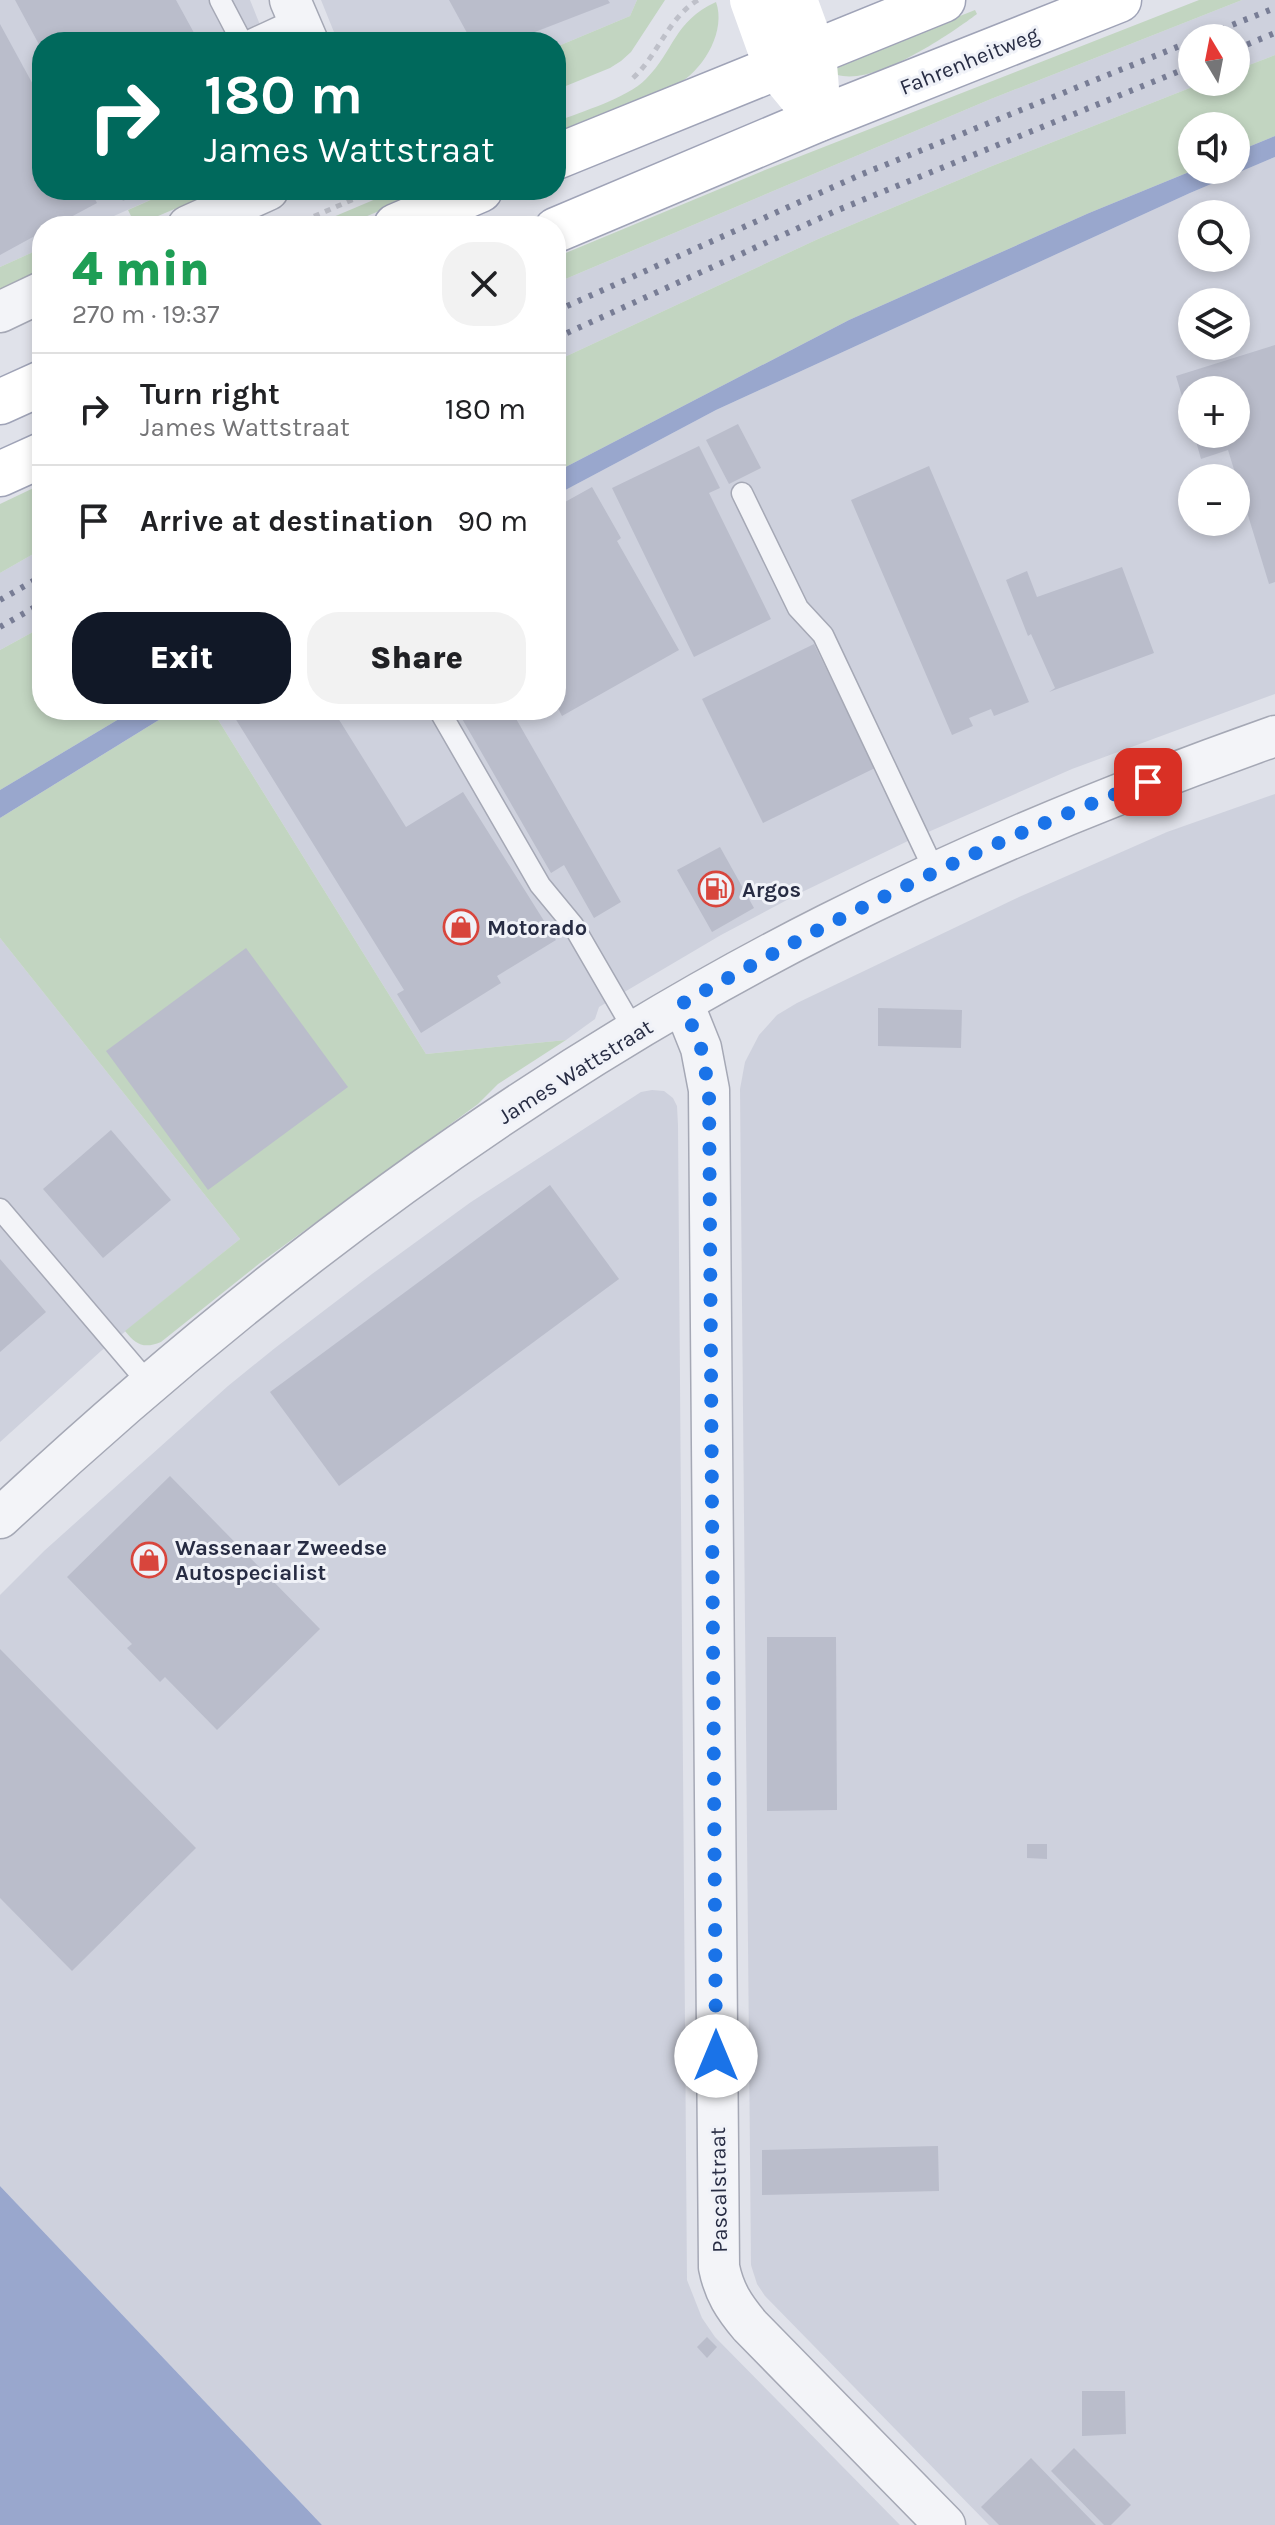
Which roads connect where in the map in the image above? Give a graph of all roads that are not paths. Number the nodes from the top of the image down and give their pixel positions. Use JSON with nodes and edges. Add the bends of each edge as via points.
{"nodes":[{"id":1,"x":220,"y":0,"type":"edge"},
{"id":2,"x":752,"y":0,"type":"edge"},
{"id":3,"x":795,"y":0,"type":"edge"},
{"id":4,"x":943,"y":0,"type":"edge"},
{"id":5,"x":1119,"y":0,"type":"edge"},
{"id":6,"x":299,"y":20,"type":"edge"},
{"id":7,"x":238,"y":32,"type":"edge"},
{"id":8,"x":269,"y":32,"type":"edge"},
{"id":9,"x":795,"y":59,"type":"junction"},
{"id":10,"x":819,"y":119,"type":"junction"},
{"id":11,"x":566,"y":153,"type":"edge"},
{"id":12,"x":246,"y":200,"type":"edge"},
{"id":13,"x":457,"y":200,"type":"edge"},
{"id":14,"x":210,"y":216,"type":"edge"},
{"id":15,"x":419,"y":216,"type":"edge"},
{"id":16,"x":566,"y":226,"type":"edge"},
{"id":17,"x":32,"y":297,"type":"edge"},
{"id":18,"x":0,"y":312,"type":"edge"},
{"id":19,"x":32,"y":388,"type":"edge"},
{"id":20,"x":0,"y":402,"type":"edge"},
{"id":21,"x":32,"y":460,"type":"edge"},
{"id":22,"x":0,"y":474,"type":"edge"},
{"id":23,"x":742,"y":493,"type":"dead end"},
{"id":24,"x":445,"y":720,"type":"edge"},
{"id":25,"x":1275,"y":736,"type":"edge"},
{"id":26,"x":935,"y":872,"type":"junction"},
{"id":27,"x":683,"y":1003,"type":"junction"},
{"id":28,"x":635,"y":1032,"type":"junction"},
{"id":29,"x":0,"y":1209,"type":"edge"},
{"id":30,"x":150,"y":1385,"type":"junction"},
{"id":31,"x":0,"y":1518,"type":"edge"},
{"id":32,"x":945,"y":2525,"type":"edge"}],
"edges":[{"from":1,"to":7,"type":"lane"},
{"from":2,"to":9,"type":"main road"},
{"from":3,"to":9,"type":"main road"},
{"from":4,"to":9,"type":"main road"},
{"from":5,"to":10,"type":"main road","name":"Fahrenheitweg"},
{"from":6,"to":8,"type":"lane"},
{"from":9,"to":10,"type":"main road"},
{"from":9,"to":11,"type":"main road"},
{"from":10,"to":16,"type":"main road","name":"Fahrenheitweg"},
{"from":12,"to":14,"type":"street"},
{"from":13,"to":15,"type":"main road"},
{"from":17,"to":18,"type":"street"},
{"from":19,"to":20,"type":"main road"},
{"from":21,"to":22,"type":"main road"},
{"from":23,"to":26,"type":"lane","via":[[798,608],[823,635]]},
{"from":24,"to":28,"type":"lane","via":[[540,885],[573,925]]},
{"from":25,"to":26,"type":"street","name":"James Wattstraat","via":[[1105,799]]},
{"from":26,"to":27,"type":"street","name":"James Wattstraat"},
{"from":27,"to":28,"type":"street","name":"James Wattstraat"},
{"from":27,"to":32,"type":"street","name":"Pascalstraat","via":[[701,1048],[709,1090],[719,2267],[728,2296],[750,2326]]},
{"from":28,"to":30,"type":"street","name":"James Wattstraat","via":[[508,1112],[322,1243]]},
{"from":29,"to":30,"type":"lane"},
{"from":30,"to":31,"type":"street","name":"James Wattstraat"}]}
